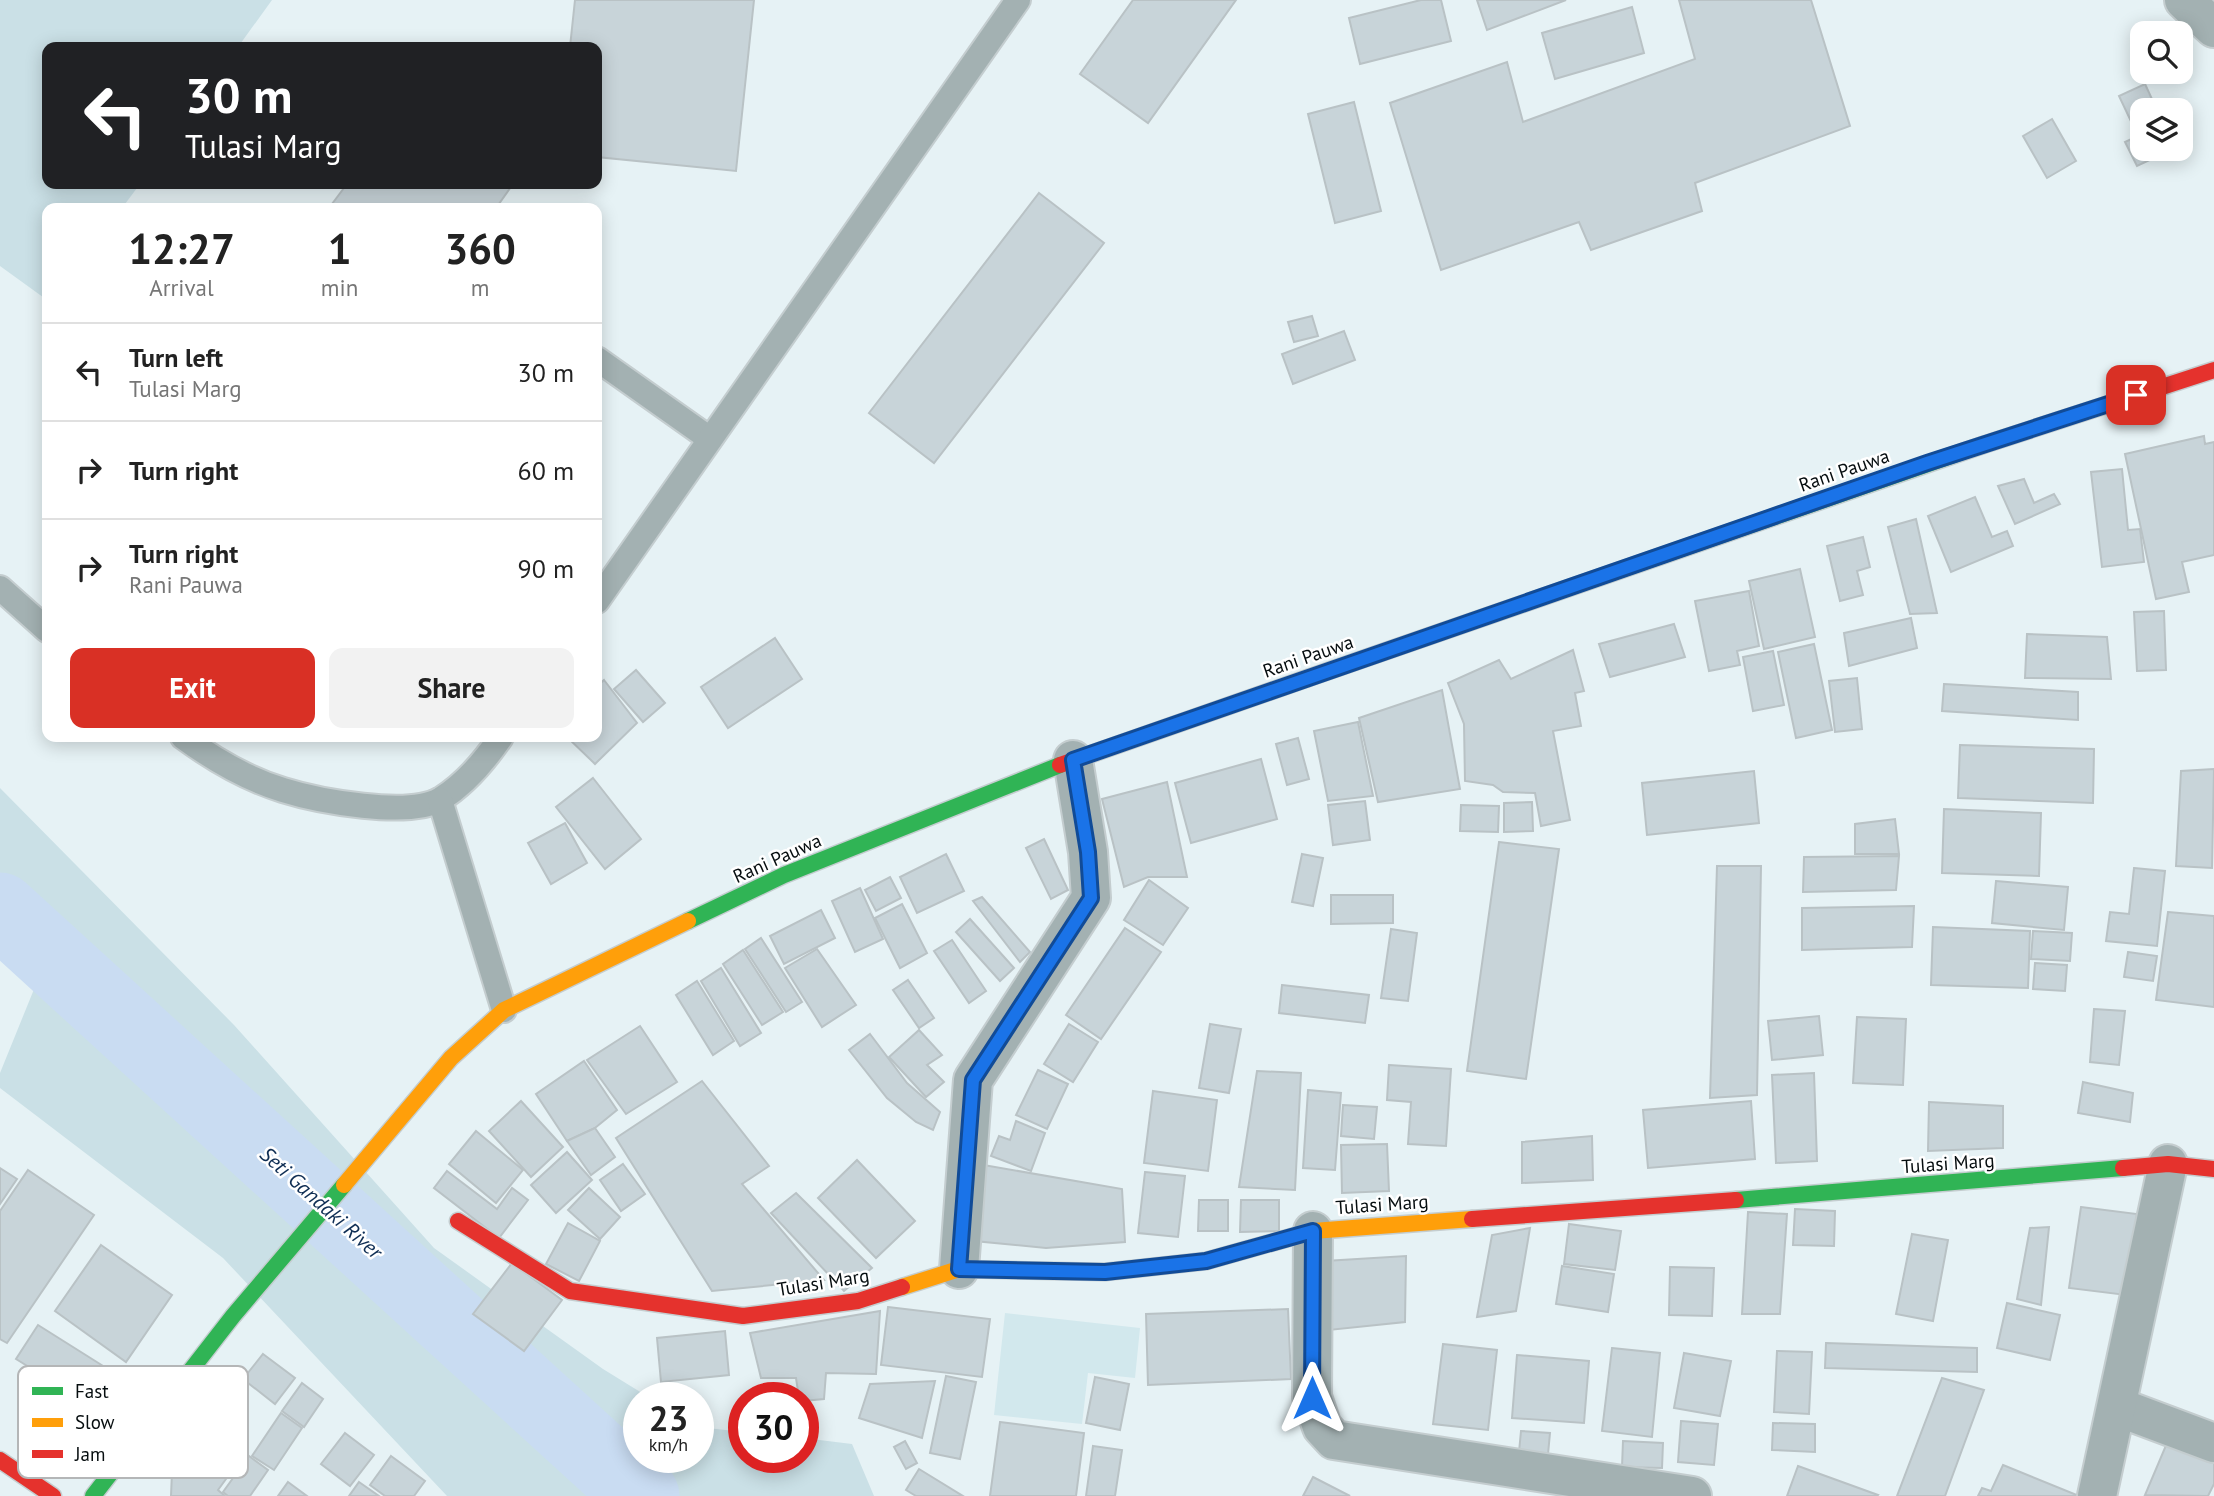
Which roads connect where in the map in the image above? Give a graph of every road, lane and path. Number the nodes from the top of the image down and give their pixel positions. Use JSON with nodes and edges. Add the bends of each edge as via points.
{"nodes":[{"id":1,"x":1018,"y":0,"type":"edge"},
{"id":2,"x":2184,"y":0,"type":"edge"},
{"id":3,"x":2214,"y":28,"type":"edge"},
{"id":4,"x":602,"y":363,"type":"edge"},
{"id":5,"x":2214,"y":370,"type":"edge"},
{"id":6,"x":710,"y":439,"type":"junction"},
{"id":7,"x":0,"y":587,"type":"edge"},
{"id":8,"x":602,"y":594,"type":"edge"},
{"id":9,"x":42,"y":625,"type":"edge"},
{"id":10,"x":190,"y":742,"type":"edge"},
{"id":11,"x":497,"y":742,"type":"edge"},
{"id":12,"x":1073,"y":760,"type":"junction"},
{"id":13,"x":440,"y":800,"type":"junction"},
{"id":14,"x":504,"y":1010,"type":"junction"},
{"id":15,"x":2168,"y":1164,"type":"junction"},
{"id":16,"x":2214,"y":1169,"type":"edge"},
{"id":17,"x":458,"y":1221,"type":"dead end"},
{"id":18,"x":1313,"y":1231,"type":"junction"},
{"id":19,"x":959,"y":1269,"type":"junction"},
{"id":20,"x":194,"y":1366,"type":"edge"},
{"id":21,"x":2118,"y":1407,"type":"junction"},
{"id":22,"x":2214,"y":1443,"type":"edge"},
{"id":23,"x":0,"y":1460,"type":"edge"},
{"id":24,"x":18,"y":1472,"type":"edge"},
{"id":25,"x":26,"y":1478,"type":"edge"},
{"id":26,"x":107,"y":1478,"type":"edge"},
{"id":27,"x":53,"y":1496,"type":"edge"},
{"id":28,"x":93,"y":1496,"type":"edge"},
{"id":29,"x":1692,"y":1496,"type":"edge"},
{"id":30,"x":2097,"y":1496,"type":"edge"}],
"edges":[{"from":1,"to":6,"type":"lane"},
{"from":2,"to":3,"type":"street"},
{"from":4,"to":6,"type":"lane"},
{"from":5,"to":12,"type":"main road","name":"Rani Pauwa","via":[[1927,463]]},
{"from":6,"to":8,"type":"lane"},
{"from":7,"to":9,"type":"lane"},
{"from":10,"to":13,"type":"lane","via":[[212,758],[283,790],[391,810]]},
{"from":11,"to":13,"type":"lane","via":[[484,761]]},
{"from":12,"to":14,"type":"main road","name":"Rani Pauwa","via":[[784,875]]},
{"from":12,"to":19,"type":"street","via":[[1091,898],[973,1080]]},
{"from":13,"to":14,"type":"lane"},
{"from":14,"to":20,"type":"main road","name":"Rani Pauwa","via":[[451,1058]]},
{"from":15,"to":16,"type":"main road","name":"Tulasi Marg"},
{"from":15,"to":18,"type":"main road","name":"Tulasi Marg","via":[[2015,1180]]},
{"from":15,"to":21,"type":"street"},
{"from":17,"to":19,"type":"main road","name":"Tulasi Marg","via":[[570,1291],[743,1316],[858,1301]]},
{"from":18,"to":19,"type":"main road","name":"Tulasi Marg","via":[[1206,1261],[1105,1272]]},
{"from":18,"to":29,"type":"street","via":[[1312,1398],[1322,1427],[1334,1440]]},
{"from":21,"to":22,"type":"street"},
{"from":21,"to":30,"type":"street"},
{"from":23,"to":24,"type":"main road"},
{"from":25,"to":27,"type":"main road"},
{"from":26,"to":28,"type":"main road","name":"Rani Pauwa"}]}
